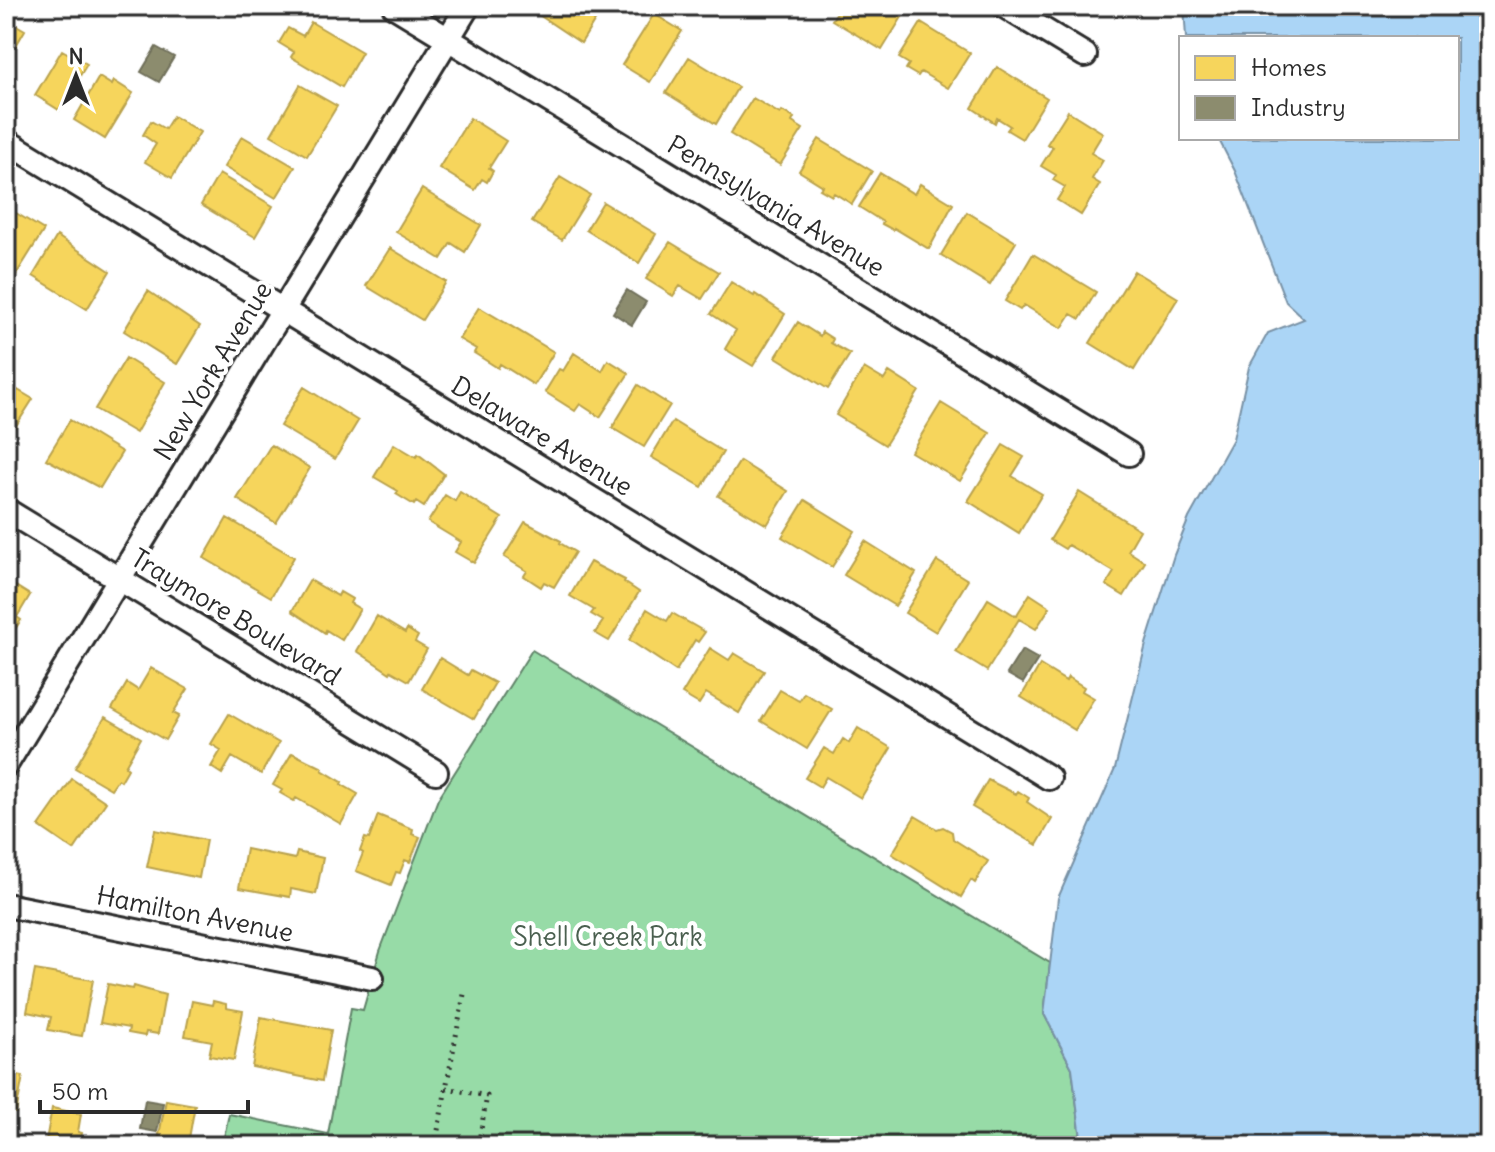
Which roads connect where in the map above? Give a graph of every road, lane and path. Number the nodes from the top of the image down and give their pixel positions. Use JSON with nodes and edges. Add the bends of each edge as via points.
{"nodes":[{"id":1,"x":394,"y":6,"type":"edge"},
{"id":2,"x":468,"y":6,"type":"edge"},
{"id":3,"x":1004,"y":6,"type":"edge"},
{"id":4,"x":448,"y":39,"type":"junction"},
{"id":5,"x":1085,"y":55,"type":"dead end"},
{"id":6,"x":6,"y":141,"type":"edge"},
{"id":7,"x":282,"y":310,"type":"junction"},
{"id":8,"x":1129,"y":454,"type":"dead end"},
{"id":9,"x":6,"y":510,"type":"edge"},
{"id":10,"x":119,"y":579,"type":"junction"},
{"id":11,"x":6,"y":765,"type":"edge"},
{"id":12,"x":436,"y":772,"type":"dead end"},
{"id":13,"x":1049,"y":778,"type":"dead end"},
{"id":14,"x":6,"y":905,"type":"edge"},
{"id":15,"x":372,"y":978,"type":"dead end"},
{"id":16,"x":465,"y":989,"type":"dead end"},
{"id":17,"x":446,"y":1088,"type":"junction"},
{"id":18,"x":435,"y":1146,"type":"edge"},
{"id":19,"x":478,"y":1146,"type":"edge"}],
"edges":[{"from":1,"to":4,"type":"street","name":"Pennsylvania Avenue"},
{"from":2,"to":4,"type":"street","name":"New York Avenue"},
{"from":3,"to":5,"type":"street"},
{"from":4,"to":7,"type":"street","name":"New York Avenue"},
{"from":4,"to":8,"type":"street","name":"Pennsylvania Avenue"},
{"from":6,"to":7,"type":"street","name":"Delaware Avenue"},
{"from":7,"to":10,"type":"street","name":"New York Avenue"},
{"from":7,"to":13,"type":"street","name":"Delaware Avenue"},
{"from":9,"to":10,"type":"street","name":"Traymore Boulevard"},
{"from":10,"to":11,"type":"street","name":"New York Avenue"},
{"from":10,"to":12,"type":"street","name":"Traymore Boulevard"},
{"from":14,"to":15,"type":"street","name":"Hamilton Avenue"},
{"from":16,"to":17,"type":"path"},
{"from":17,"to":18,"type":"path"},
{"from":17,"to":19,"type":"path","via":[[487,1096]]}]}
